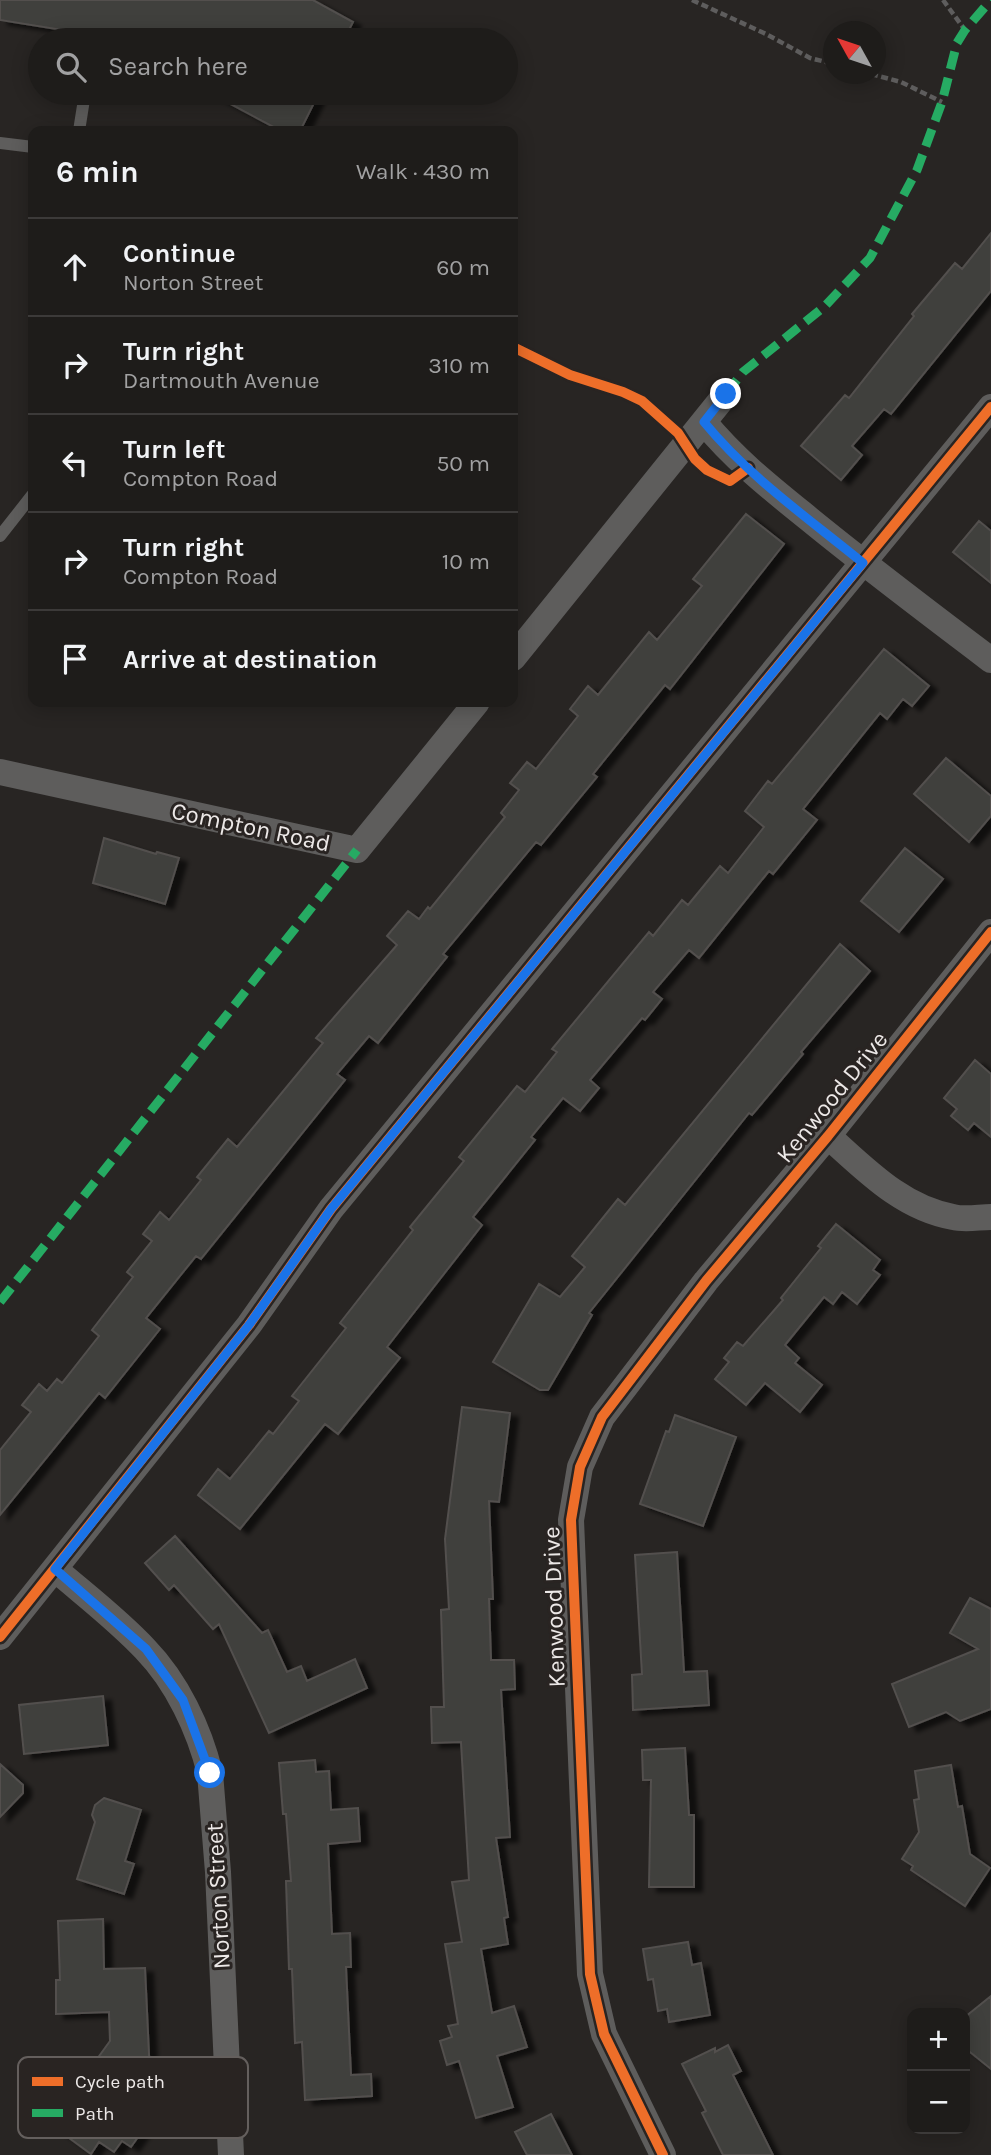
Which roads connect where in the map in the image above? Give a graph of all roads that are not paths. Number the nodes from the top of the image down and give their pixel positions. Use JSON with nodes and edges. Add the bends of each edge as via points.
{"nodes":[{"id":1,"x":83,"y":105,"type":"edge"},
{"id":2,"x":80,"y":126,"type":"edge"},
{"id":3,"x":0,"y":143,"type":"edge"},
{"id":4,"x":28,"y":146,"type":"edge"},
{"id":5,"x":726,"y":394,"type":"dead end"},
{"id":6,"x":991,"y":407,"type":"edge"},
{"id":7,"x":704,"y":422,"type":"junction"},
{"id":8,"x":28,"y":500,"type":"edge"},
{"id":9,"x":0,"y":536,"type":"edge"},
{"id":10,"x":863,"y":563,"type":"junction"},
{"id":11,"x":518,"y":652,"type":"edge"},
{"id":12,"x":991,"y":660,"type":"edge"},
{"id":13,"x":473,"y":707,"type":"edge"},
{"id":14,"x":0,"y":772,"type":"edge"},
{"id":15,"x":991,"y":932,"type":"edge"},
{"id":16,"x":828,"y":1136,"type":"junction"},
{"id":17,"x":991,"y":1217,"type":"edge"},
{"id":18,"x":55,"y":1569,"type":"junction"},
{"id":19,"x":0,"y":1637,"type":"edge"},
{"id":20,"x":226,"y":2057,"type":"edge"},
{"id":21,"x":663,"y":2155,"type":"edge"}],
"edges":[{"from":1,"to":2,"type":"lane"},
{"from":3,"to":4,"type":"lane"},
{"from":5,"to":7,"type":"street"},
{"from":6,"to":10,"type":"street"},
{"from":7,"to":10,"type":"street","via":[[726,449]]},
{"from":7,"to":11,"type":"street"},
{"from":8,"to":9,"type":"lane"},
{"from":10,"to":12,"type":"street"},
{"from":10,"to":18,"type":"street","via":[[331,1209],[249,1325]]},
{"from":13,"to":14,"type":"street","name":"Compton Road","via":[[357,850]]},
{"from":15,"to":16,"type":"street","name":"Kenwood Drive"},
{"from":16,"to":17,"type":"street","via":[[915,1206],[955,1218]]},
{"from":16,"to":21,"type":"street","name":"Kenwood Drive","via":[[706,1282],[602,1417],[580,1467],[571,1520],[590,1974],[604,2034]]},
{"from":18,"to":19,"type":"street"},
{"from":18,"to":20,"type":"street","name":"Norton Street","via":[[146,1649],[183,1700],[206,1758],[218,1872]]}]}
